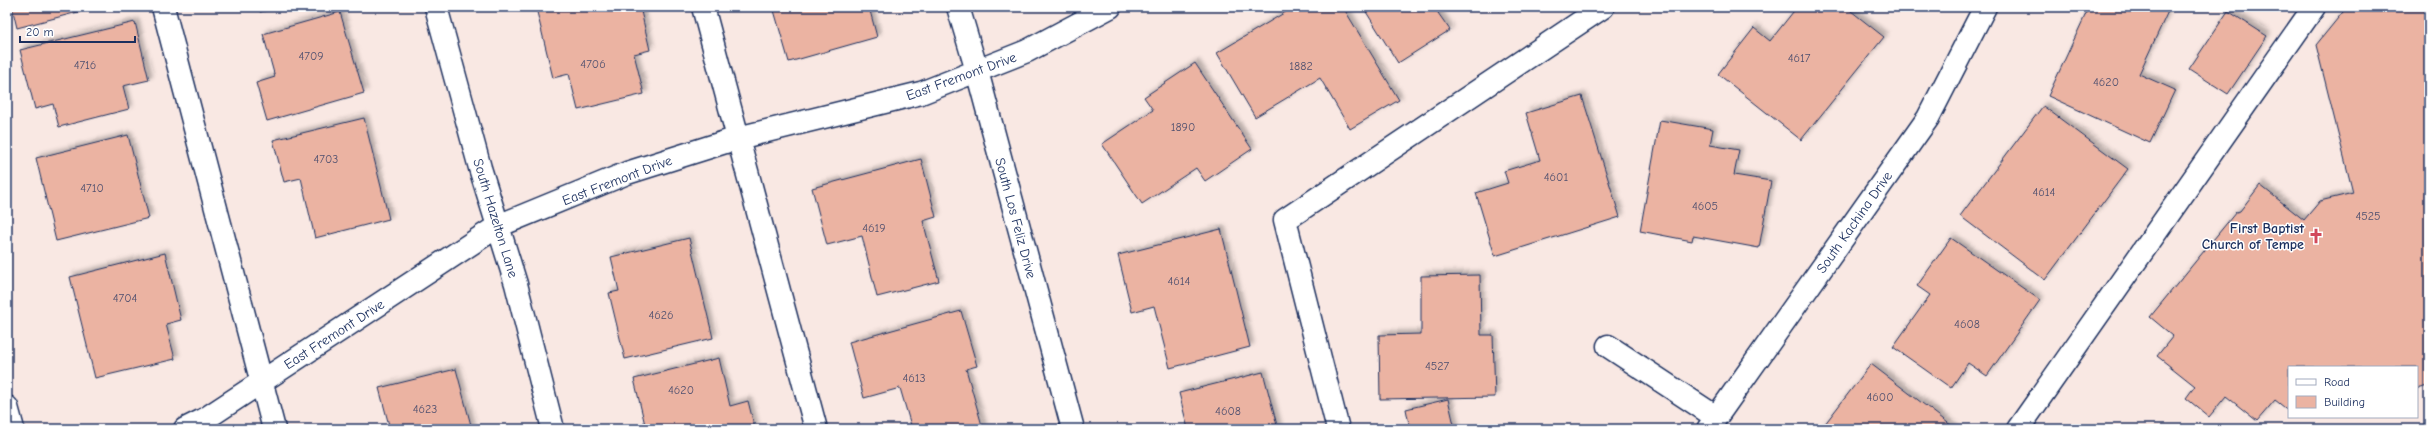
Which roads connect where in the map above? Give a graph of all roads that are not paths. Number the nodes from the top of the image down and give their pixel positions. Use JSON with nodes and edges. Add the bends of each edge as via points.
{"nodes":[{"id":1,"x":163,"y":7,"type":"edge"},
{"id":2,"x":436,"y":7,"type":"edge"},
{"id":3,"x":703,"y":7,"type":"edge"},
{"id":4,"x":958,"y":7,"type":"edge"},
{"id":5,"x":1110,"y":7,"type":"edge"},
{"id":6,"x":1604,"y":7,"type":"edge"},
{"id":7,"x":1985,"y":7,"type":"edge"},
{"id":8,"x":2314,"y":7,"type":"edge"},
{"id":9,"x":978,"y":71,"type":"junction"},
{"id":10,"x":738,"y":138,"type":"junction"},
{"id":11,"x":498,"y":226,"type":"junction"},
{"id":12,"x":1608,"y":346,"type":"dead end"},
{"id":13,"x":262,"y":382,"type":"junction"},
{"id":14,"x":7,"y":407,"type":"edge"},
{"id":15,"x":1712,"y":423,"type":"edge"},
{"id":16,"x":12,"y":429,"type":"edge"},
{"id":17,"x":185,"y":429,"type":"edge"},
{"id":18,"x":274,"y":429,"type":"edge"},
{"id":19,"x":554,"y":429,"type":"edge"},
{"id":20,"x":816,"y":429,"type":"edge"},
{"id":21,"x":1073,"y":429,"type":"edge"},
{"id":22,"x":1338,"y":429,"type":"edge"},
{"id":23,"x":2018,"y":429,"type":"edge"}],
"edges":[{"from":1,"to":13,"type":"street"},
{"from":2,"to":11,"type":"street","name":"South Hazelton Lane"},
{"from":3,"to":10,"type":"street"},
{"from":4,"to":9,"type":"street","name":"South Los Feliz Drive"},
{"from":5,"to":9,"type":"street","name":"East Fremont Drive","via":[[1027,52]]},
{"from":6,"to":22,"type":"street","via":[[1285,220]]},
{"from":7,"to":15,"type":"street","name":"South Kachina Drive","via":[[1928,118]]},
{"from":8,"to":23,"type":"street"},
{"from":9,"to":10,"type":"street","name":"East Fremont Drive","via":[[921,93]]},
{"from":9,"to":21,"type":"street","name":"South Los Feliz Drive"},
{"from":10,"to":11,"type":"street","name":"East Fremont Drive","via":[[627,173]]},
{"from":10,"to":20,"type":"street"},
{"from":11,"to":13,"type":"street","name":"East Fremont Drive"},
{"from":11,"to":19,"type":"street","name":"South Hazelton Lane"},
{"from":12,"to":15,"type":"street"},
{"from":13,"to":17,"type":"street","name":"East Fremont Drive","via":[[205,420]]},
{"from":13,"to":18,"type":"street"},
{"from":14,"to":16,"type":"street"}]}
